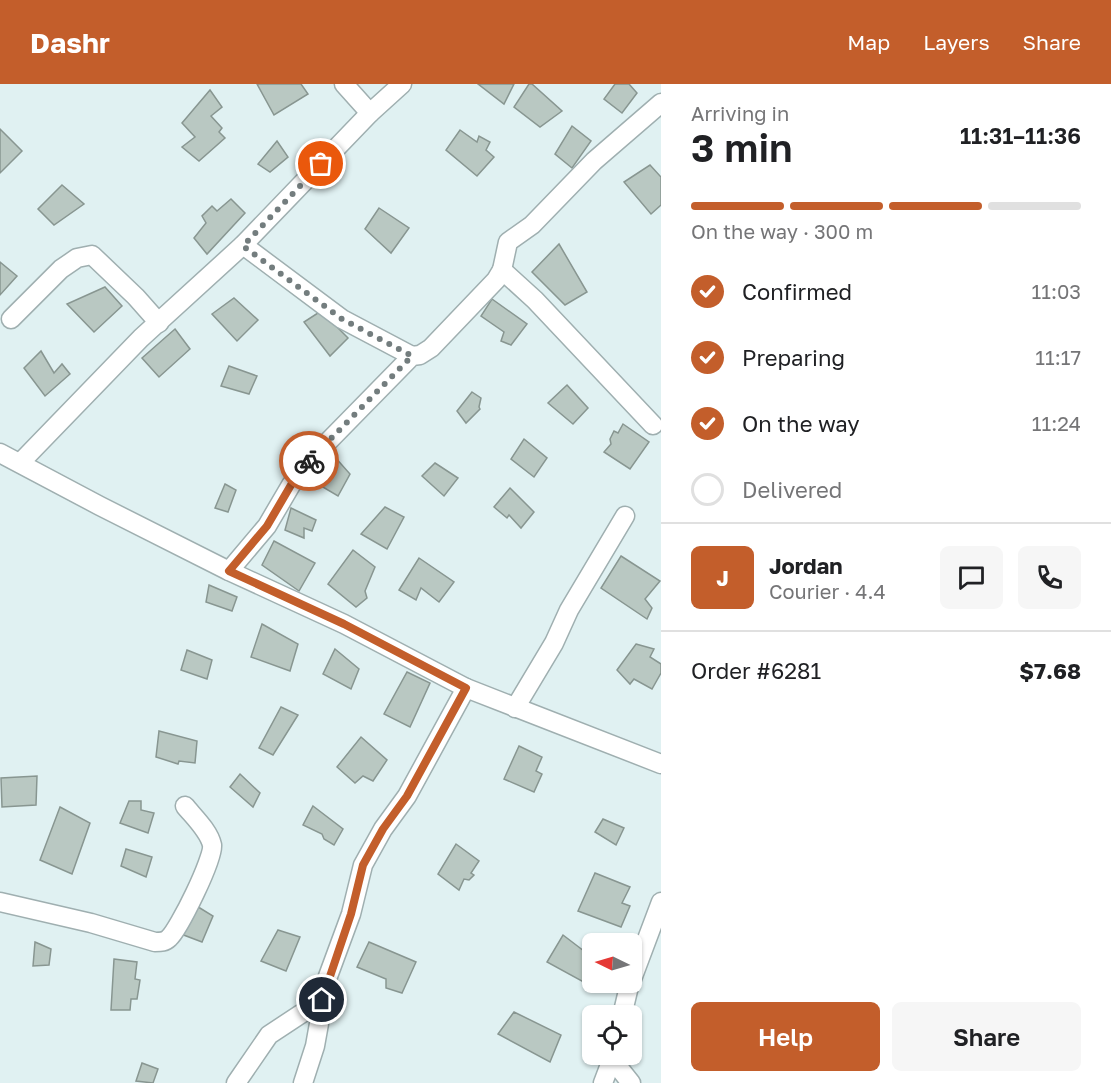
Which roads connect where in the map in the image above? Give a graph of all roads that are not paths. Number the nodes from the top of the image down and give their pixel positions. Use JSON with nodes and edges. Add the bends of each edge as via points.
{"nodes":[{"id":1,"x":344,"y":84,"type":"edge"},
{"id":2,"x":402,"y":84,"type":"edge"},
{"id":3,"x":661,"y":104,"type":"edge"},
{"id":4,"x":370,"y":112,"type":"junction"},
{"id":5,"x":243,"y":246,"type":"junction"},
{"id":6,"x":502,"y":270,"type":"junction"},
{"id":7,"x":11,"y":319,"type":"dead end"},
{"id":8,"x":159,"y":323,"type":"junction"},
{"id":9,"x":412,"y":356,"type":"junction"},
{"id":10,"x":653,"y":425,"type":"dead end"},
{"id":11,"x":0,"y":453,"type":"edge"},
{"id":12,"x":20,"y":463,"type":"junction"},
{"id":13,"x":625,"y":516,"type":"dead end"},
{"id":14,"x":229,"y":571,"type":"junction"},
{"id":15,"x":466,"y":688,"type":"junction"},
{"id":16,"x":515,"y":708,"type":"junction"},
{"id":17,"x":661,"y":764,"type":"edge"},
{"id":18,"x":185,"y":806,"type":"dead end"},
{"id":19,"x":0,"y":902,"type":"edge"},
{"id":20,"x":661,"y":902,"type":"edge"},
{"id":21,"x":642,"y":952,"type":"edge"},
{"id":22,"x":322,"y":1000,"type":"junction"},
{"id":23,"x":610,"y":1065,"type":"edge"},
{"id":24,"x":619,"y":1065,"type":"edge"},
{"id":25,"x":236,"y":1083,"type":"edge"},
{"id":26,"x":303,"y":1083,"type":"edge"},
{"id":27,"x":603,"y":1083,"type":"edge"},
{"id":28,"x":632,"y":1083,"type":"edge"}],
"edges":[{"from":1,"to":4,"type":"street"},
{"from":2,"to":4,"type":"street"},
{"from":3,"to":6,"type":"street","via":[[594,161],[532,225],[508,242]]},
{"from":4,"to":5,"type":"street"},
{"from":5,"to":8,"type":"street"},
{"from":5,"to":9,"type":"street","via":[[342,319]]},
{"from":6,"to":9,"type":"street","via":[[431,348]]},
{"from":6,"to":10,"type":"street"},
{"from":7,"to":8,"type":"street","via":[[61,269],[77,258],[92,255]]},
{"from":8,"to":12,"type":"street"},
{"from":9,"to":14,"type":"street","via":[[314,456],[267,526]]},
{"from":11,"to":12,"type":"street"},
{"from":12,"to":14,"type":"street"},
{"from":13,"to":16,"type":"street"},
{"from":14,"to":15,"type":"street","via":[[344,624]]},
{"from":15,"to":16,"type":"street"},
{"from":15,"to":22,"type":"street","via":[[407,796],[363,865]]},
{"from":16,"to":17,"type":"street"},
{"from":18,"to":19,"type":"street","via":[[212,843],[212,853],[171,937],[164,942]]},
{"from":20,"to":21,"type":"street"},
{"from":22,"to":25,"type":"street","via":[[269,1035]]},
{"from":22,"to":26,"type":"street","via":[[315,1047]]},
{"from":23,"to":27,"type":"street"},
{"from":24,"to":28,"type":"street"}]}
